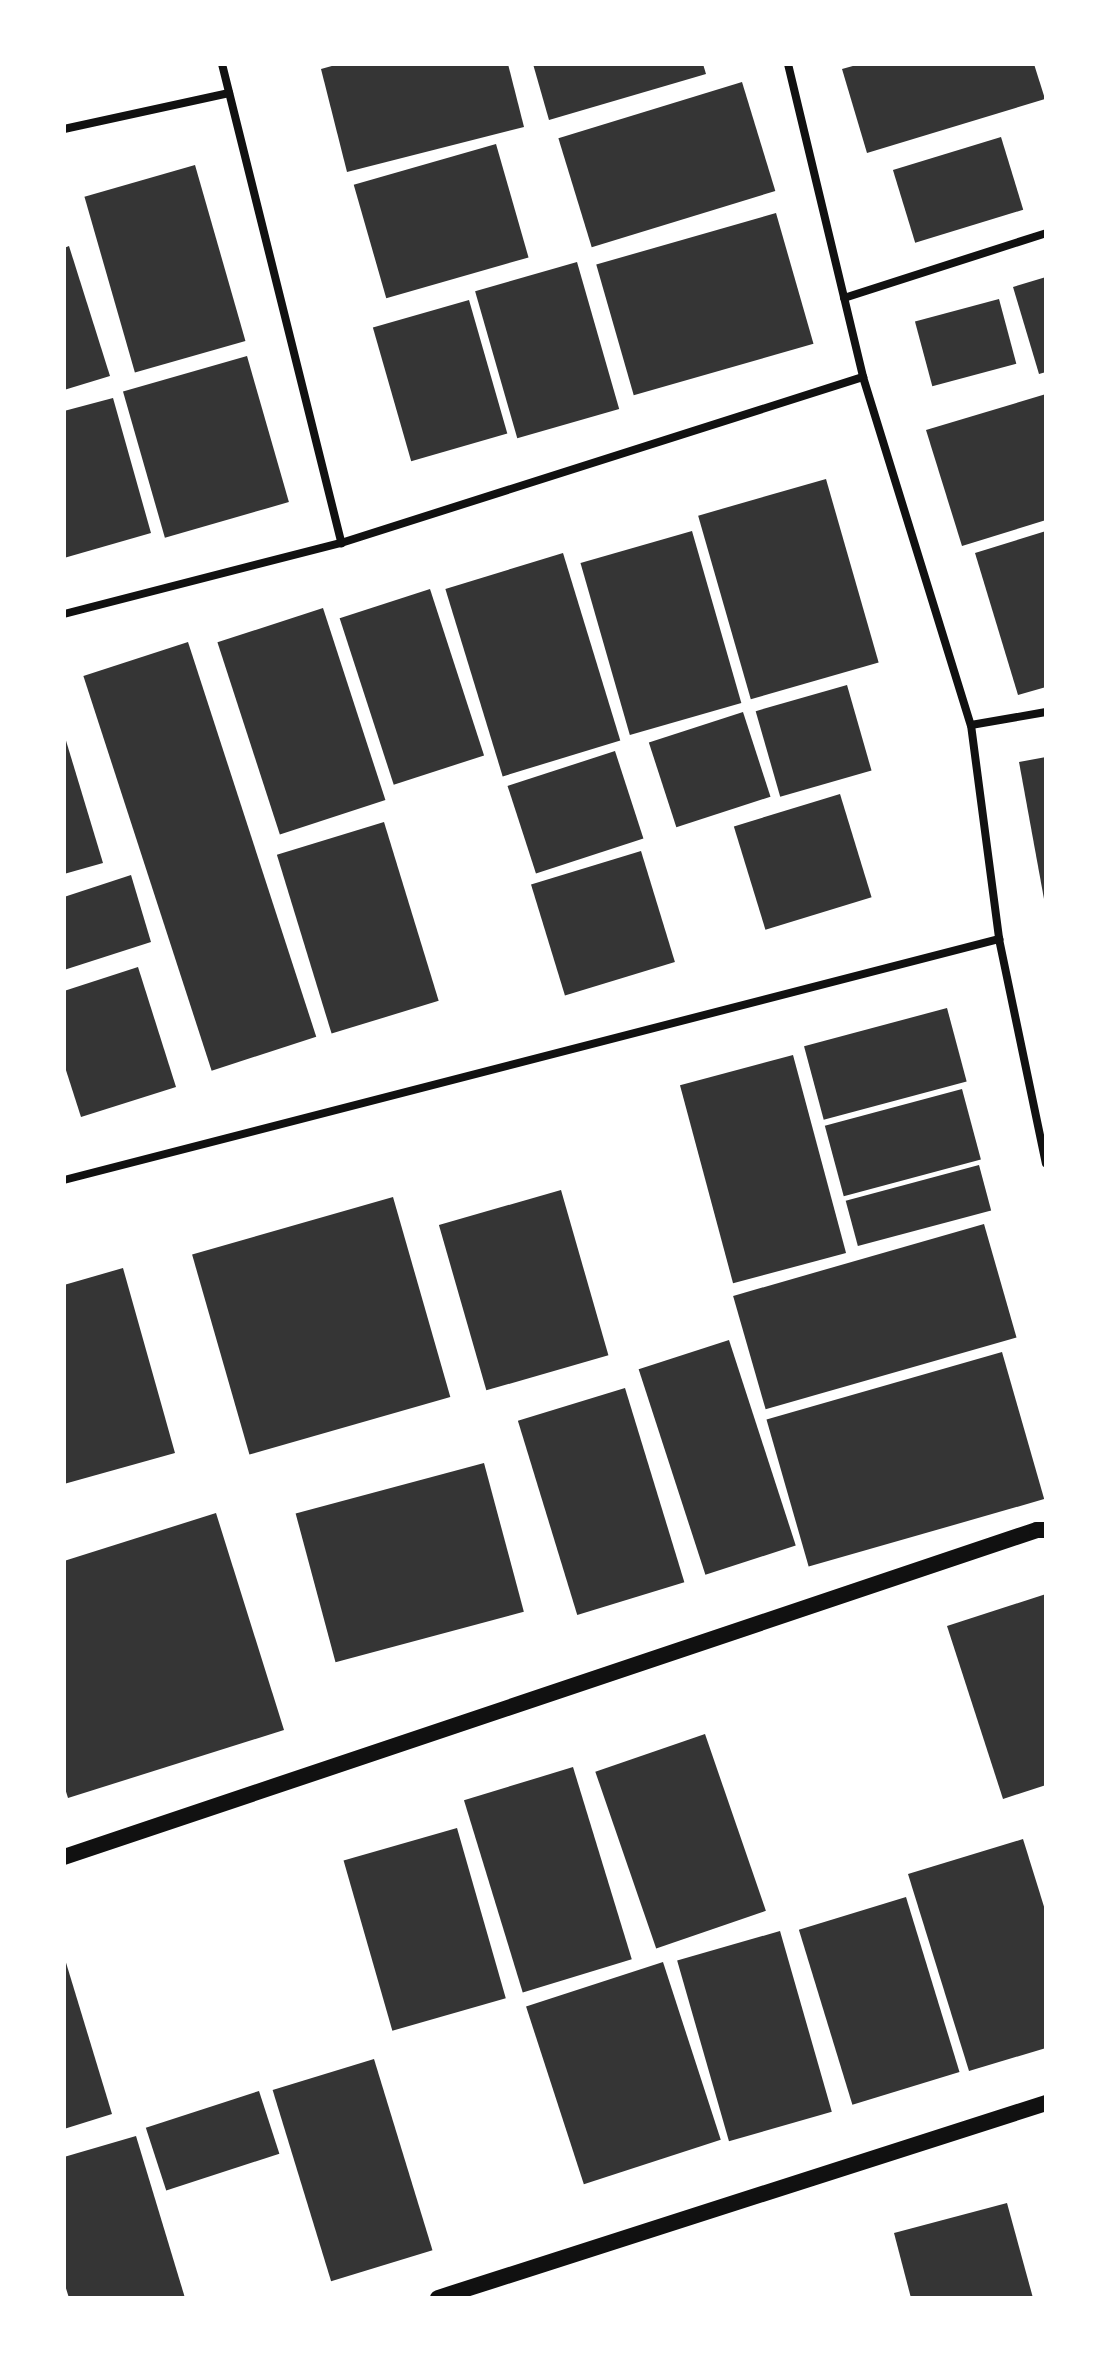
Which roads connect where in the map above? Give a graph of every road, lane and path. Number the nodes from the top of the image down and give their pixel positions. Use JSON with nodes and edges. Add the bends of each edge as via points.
{"nodes":[{"id":1,"x":222,"y":64,"type":"edge"},
{"id":2,"x":789,"y":65,"type":"edge"},
{"id":3,"x":229,"y":93,"type":"junction"},
{"id":4,"x":64,"y":129,"type":"edge"},
{"id":5,"x":1046,"y":233,"type":"edge"},
{"id":6,"x":844,"y":298,"type":"junction"},
{"id":7,"x":863,"y":377,"type":"junction"},
{"id":8,"x":341,"y":543,"type":"junction"},
{"id":9,"x":64,"y":614,"type":"edge"},
{"id":10,"x":1046,"y":712,"type":"edge"},
{"id":11,"x":971,"y":725,"type":"junction"},
{"id":12,"x":999,"y":939,"type":"junction"},
{"id":13,"x":1046,"y":1163,"type":"edge"},
{"id":14,"x":64,"y":1180,"type":"edge"},
{"id":15,"x":1046,"y":1530,"type":"edge"},
{"id":16,"x":64,"y":1857,"type":"edge"},
{"id":17,"x":1046,"y":2103,"type":"edge"},
{"id":18,"x":438,"y":2298,"type":"edge"}],
"edges":[{"from":1,"to":3,"type":"street"},
{"from":2,"to":6,"type":"street"},
{"from":3,"to":4,"type":"street"},
{"from":3,"to":8,"type":"street"},
{"from":5,"to":6,"type":"street"},
{"from":6,"to":7,"type":"street"},
{"from":7,"to":8,"type":"street"},
{"from":7,"to":11,"type":"street"},
{"from":8,"to":9,"type":"street"},
{"from":10,"to":11,"type":"street"},
{"from":11,"to":12,"type":"street"},
{"from":12,"to":13,"type":"street"},
{"from":12,"to":14,"type":"street"},
{"from":15,"to":16,"type":"main road"},
{"from":17,"to":18,"type":"main road"}]}
